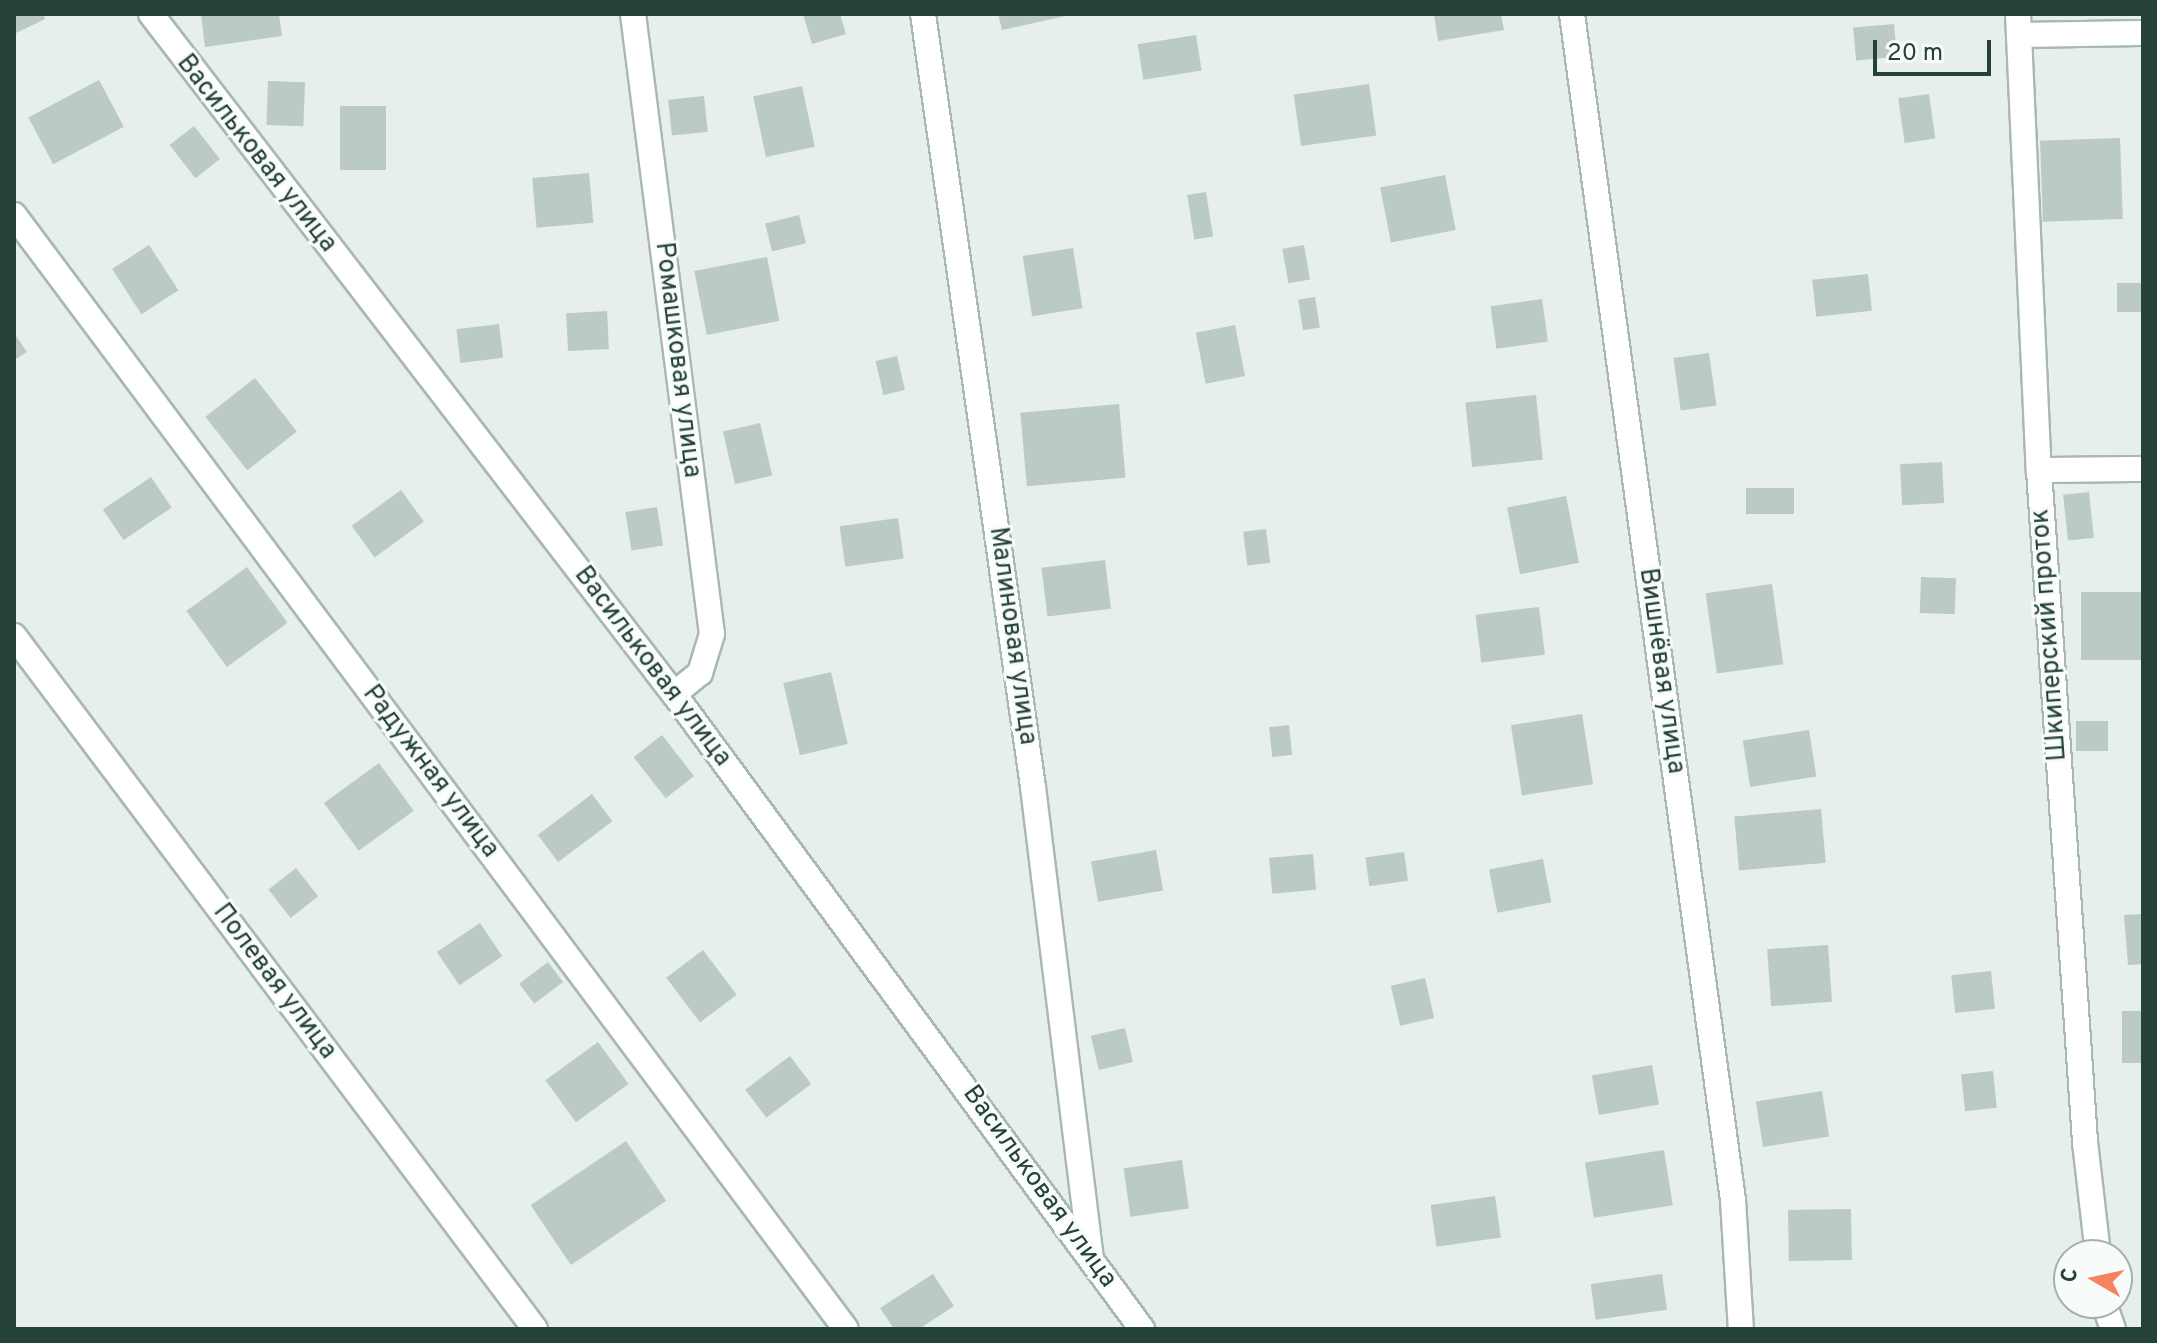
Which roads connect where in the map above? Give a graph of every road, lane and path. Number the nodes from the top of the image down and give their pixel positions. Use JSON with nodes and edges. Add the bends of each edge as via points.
{"nodes":[{"id":1,"x":151,"y":14,"type":"edge"},
{"id":2,"x":633,"y":14,"type":"edge"},
{"id":3,"x":923,"y":14,"type":"edge"},
{"id":4,"x":1572,"y":14,"type":"edge"},
{"id":5,"x":2018,"y":24,"type":"edge"},
{"id":6,"x":2143,"y":33,"type":"edge"},
{"id":7,"x":14,"y":215,"type":"edge"},
{"id":8,"x":2143,"y":469,"type":"edge"},
{"id":9,"x":2039,"y":470,"type":"junction"},
{"id":10,"x":14,"y":636,"type":"edge"},
{"id":11,"x":674,"y":694,"type":"junction"},
{"id":12,"x":2096,"y":1239,"type":"edge"},
{"id":13,"x":1092,"y":1258,"type":"junction"},
{"id":14,"x":535,"y":1329,"type":"edge"},
{"id":15,"x":846,"y":1329,"type":"edge"},
{"id":16,"x":1142,"y":1329,"type":"edge"},
{"id":17,"x":1741,"y":1329,"type":"edge"}],
"edges":[{"from":1,"to":11,"type":"street","name":"Васильковая улица"},
{"from":2,"to":11,"type":"street","name":"Ромашковая улица","via":[[712,634],[700,673]]},
{"from":3,"to":13,"type":"street","name":"Малиновая улица","via":[[1033,787]]},
{"from":4,"to":17,"type":"street","name":"Вишнёвая улица","via":[[1733,1200]]},
{"from":5,"to":6,"type":"street"},
{"from":5,"to":9,"type":"street","name":"Шкиперский проток"},
{"from":7,"to":15,"type":"street","name":"Радужная улица"},
{"from":8,"to":9,"type":"street"},
{"from":9,"to":12,"type":"street","name":"Шкиперский проток"},
{"from":10,"to":14,"type":"street","name":"Полевая улица"},
{"from":11,"to":13,"type":"street","name":"Васильковая улица"},
{"from":13,"to":16,"type":"street","name":"Васильковая улица"}]}
